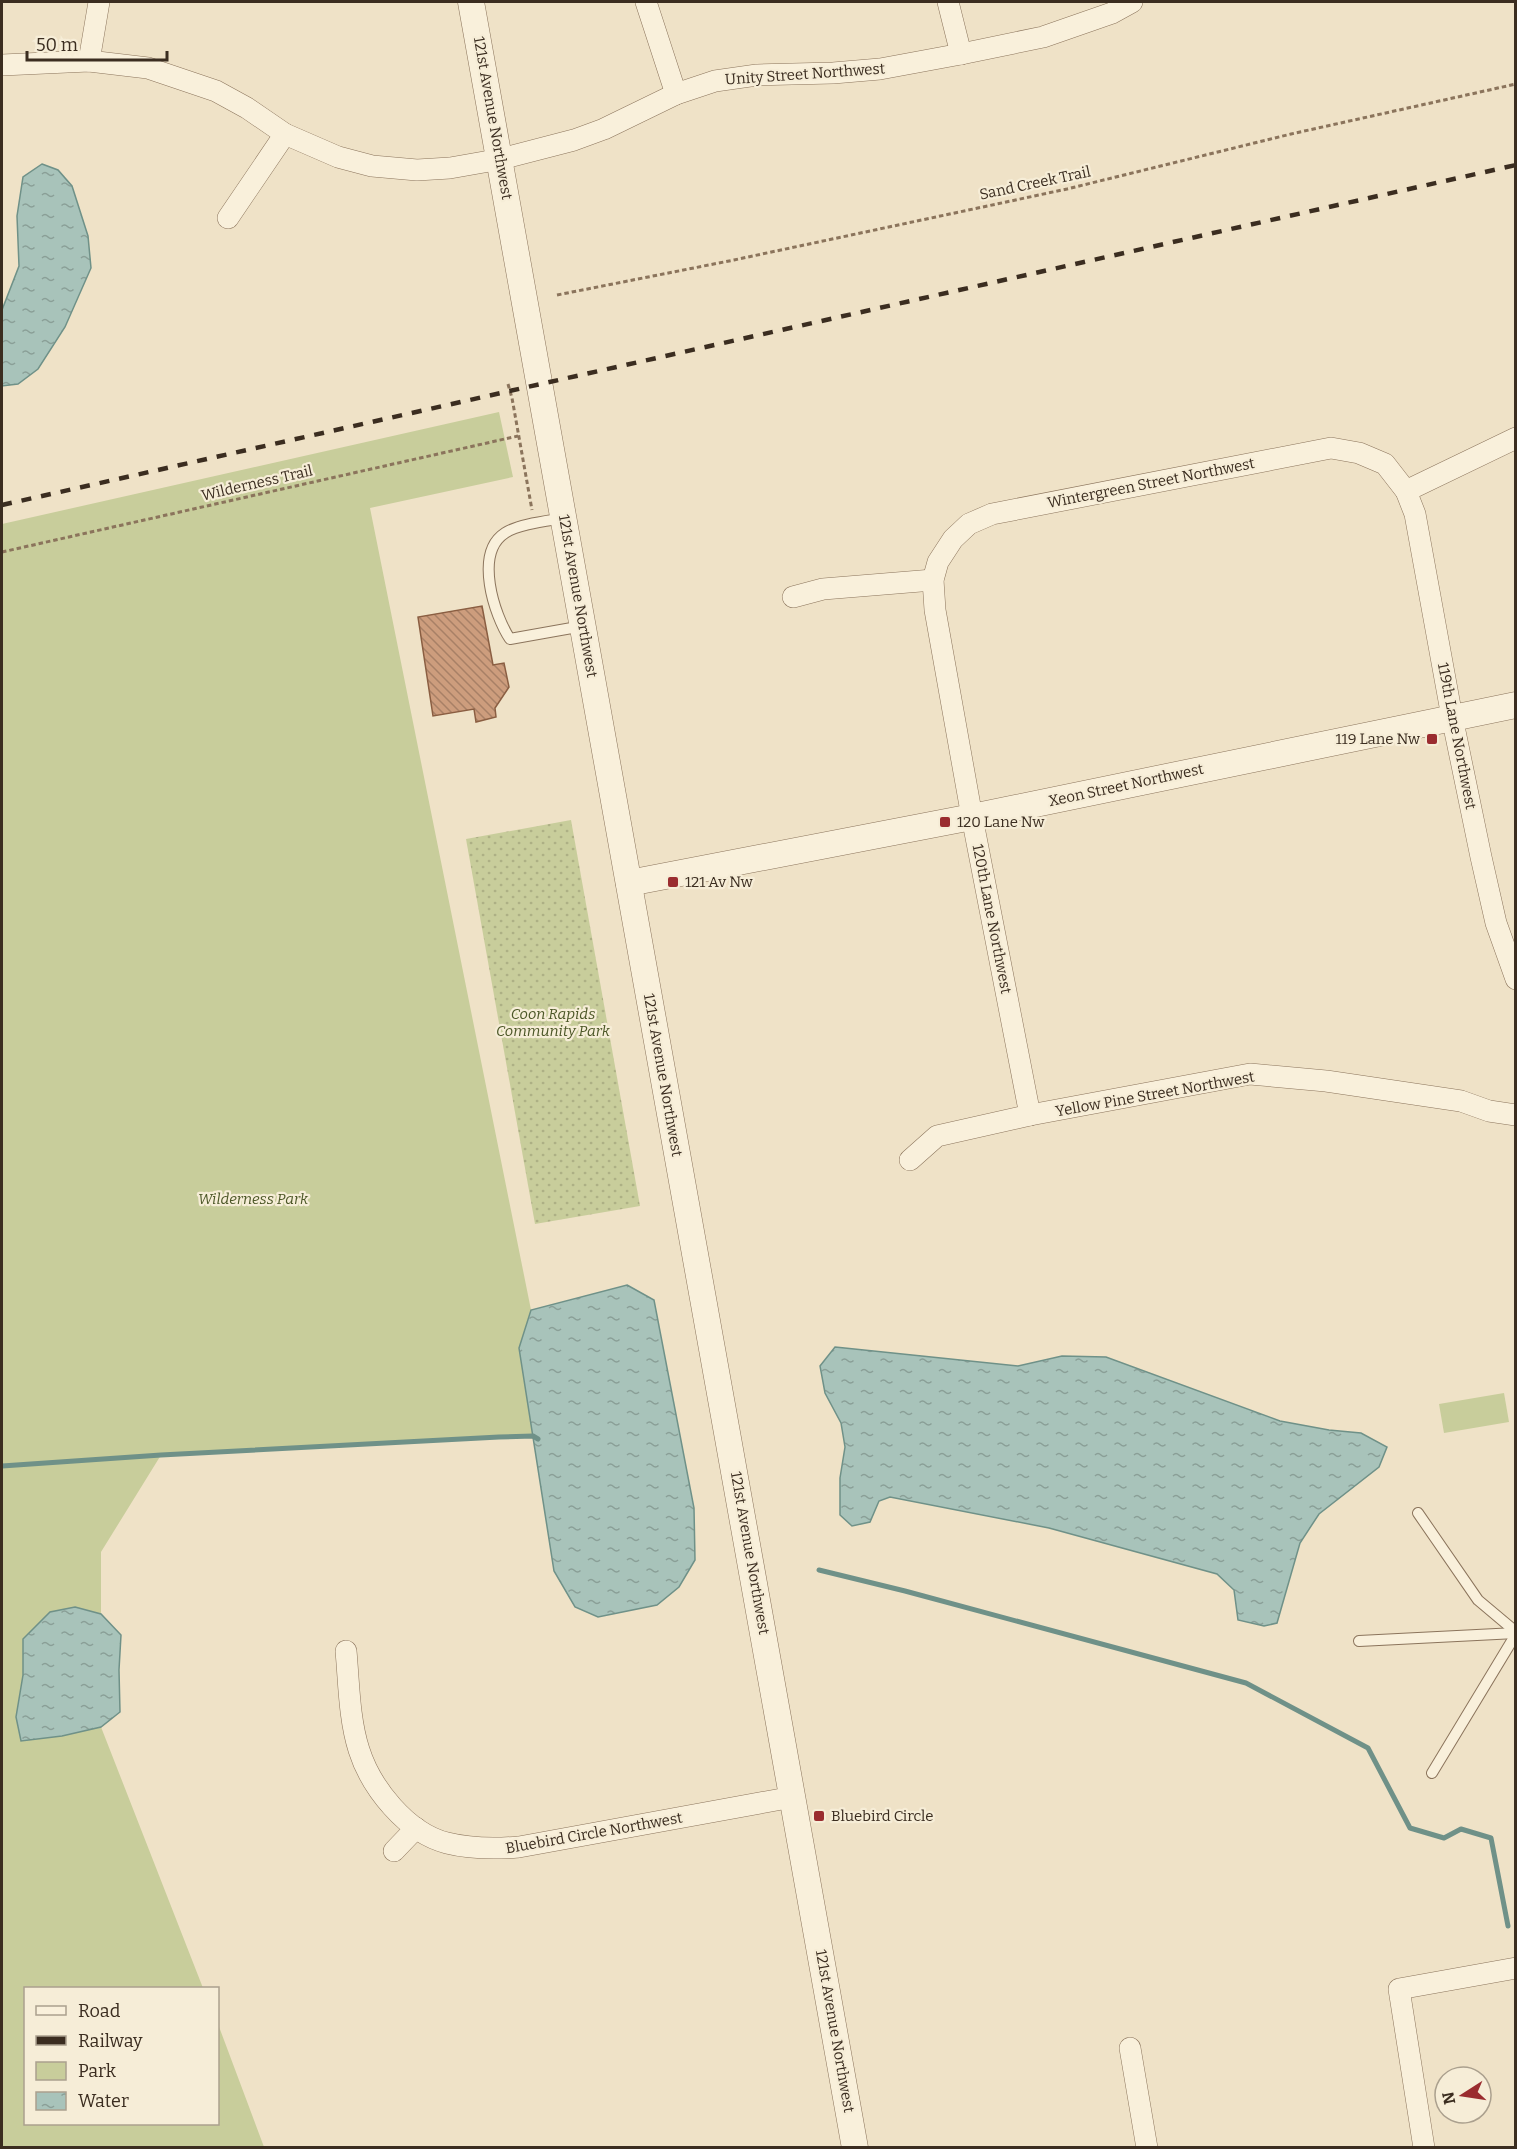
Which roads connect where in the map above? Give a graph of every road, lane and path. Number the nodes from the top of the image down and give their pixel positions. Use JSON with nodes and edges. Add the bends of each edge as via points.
{"nodes":[{"id":1,"x":99,"y":2,"type":"edge"},
{"id":2,"x":471,"y":2,"type":"edge"},
{"id":3,"x":646,"y":2,"type":"edge"},
{"id":4,"x":948,"y":2,"type":"edge"},
{"id":5,"x":1132,"y":2,"type":"edge"},
{"id":6,"x":961,"y":54,"type":"junction"},
{"id":7,"x":89,"y":61,"type":"junction"},
{"id":8,"x":2,"y":65,"type":"edge"},
{"id":9,"x":1515,"y":84,"type":"edge"},
{"id":10,"x":676,"y":94,"type":"junction"},
{"id":11,"x":285,"y":134,"type":"junction"},
{"id":12,"x":501,"y":159,"type":"junction"},
{"id":13,"x":228,"y":218,"type":"dead end"},
{"id":14,"x":557,"y":295,"type":"dead end"},
{"id":15,"x":508,"y":384,"type":"dead end"},
{"id":16,"x":518,"y":436,"type":"junction"},
{"id":17,"x":1515,"y":438,"type":"edge"},
{"id":18,"x":1406,"y":491,"type":"junction"},
{"id":19,"x":532,"y":511,"type":"dead end"},
{"id":20,"x":564,"y":518,"type":"junction"},
{"id":21,"x":2,"y":552,"type":"edge"},
{"id":22,"x":933,"y":580,"type":"junction"},
{"id":23,"x":793,"y":597,"type":"dead end"},
{"id":24,"x":584,"y":626,"type":"junction"},
{"id":25,"x":1515,"y":705,"type":"edge"},
{"id":26,"x":1452,"y":717,"type":"junction"},
{"id":27,"x":972,"y":817,"type":"junction"},
{"id":28,"x":629,"y":884,"type":"junction"},
{"id":29,"x":1515,"y":979,"type":"edge"},
{"id":30,"x":1030,"y":1115,"type":"junction"},
{"id":31,"x":1515,"y":1115,"type":"edge"},
{"id":32,"x":910,"y":1160,"type":"dead end"},
{"id":33,"x":1418,"y":1513,"type":"dead end"},
{"id":34,"x":1515,"y":1633,"type":"edge"},
{"id":35,"x":1359,"y":1641,"type":"dead end"},
{"id":36,"x":346,"y":1651,"type":"dead end"},
{"id":37,"x":1432,"y":1773,"type":"dead end"},
{"id":38,"x":793,"y":1797,"type":"junction"},
{"id":39,"x":416,"y":1828,"type":"junction"},
{"id":40,"x":394,"y":1851,"type":"dead end"},
{"id":41,"x":1515,"y":1968,"type":"edge"},
{"id":42,"x":1130,"y":2048,"type":"dead end"},
{"id":43,"x":855,"y":2148,"type":"edge"},
{"id":44,"x":1147,"y":2148,"type":"edge"},
{"id":45,"x":1424,"y":2148,"type":"edge"}],
"edges":[{"from":1,"to":7,"type":"street"},
{"from":2,"to":12,"type":"street","name":"121st Avenue Northwest"},
{"from":3,"to":10,"type":"street"},
{"from":4,"to":6,"type":"street"},
{"from":5,"to":6,"type":"street","name":"Unity Street Northwest","via":[[1112,14],[1043,37]]},
{"from":6,"to":10,"type":"street","name":"Unity Street Northwest","via":[[832,74],[757,75],[715,81]]},
{"from":7,"to":8,"type":"street","name":"Unity Street Northwest"},
{"from":7,"to":11,"type":"street","name":"Unity Street Northwest","via":[[148,68],[216,91]]},
{"from":9,"to":14,"type":"path","name":"Sand Creek Trail","via":[[1067,189]]},
{"from":10,"to":12,"type":"street","name":"Unity Street Northwest","via":[[604,129]]},
{"from":11,"to":12,"type":"street","name":"Unity Street Northwest","via":[[338,157],[372,166],[417,170]]},
{"from":11,"to":13,"type":"street"},
{"from":12,"to":20,"type":"street","name":"121st Avenue Northwest"},
{"from":15,"to":16,"type":"path"},
{"from":16,"to":19,"type":"path"},
{"from":16,"to":21,"type":"path","name":"Wilderness Trail"},
{"from":17,"to":18,"type":"street"},
{"from":18,"to":22,"type":"street","name":"Wintergreen Street Northwest","via":[[1385,464],[1359,453],[1331,448],[992,514],[969,524],[953,539],[938,562]]},
{"from":18,"to":26,"type":"street","name":"119th Lane Northwest","via":[[1415,514]]},
{"from":20,"to":24,"type":"street","name":"121st Avenue Northwest"},
{"from":20,"to":24,"type":"lane","via":[[505,533],[490,553],[488,565],[501,626],[510,639]]},
{"from":22,"to":23,"type":"street","via":[[823,589]]},
{"from":22,"to":27,"type":"street","name":"120th Lane Northwest"},
{"from":24,"to":28,"type":"street","name":"121st Avenue Northwest"},
{"from":25,"to":26,"type":"street","name":"Xeon Street Northwest"},
{"from":26,"to":27,"type":"street","name":"Xeon Street Northwest"},
{"from":26,"to":29,"type":"street","name":"119th Lane Northwest","via":[[1496,923]]},
{"from":27,"to":28,"type":"street","name":"Xeon Street Northwest"},
{"from":27,"to":30,"type":"street","name":"120th Lane Northwest"},
{"from":28,"to":38,"type":"street","name":"121st Avenue Northwest"},
{"from":30,"to":31,"type":"street","name":"Yellow Pine Street Northwest","via":[[1250,1074],[1461,1101]]},
{"from":30,"to":32,"type":"street","name":"Yellow Pine Street Northwest","via":[[938,1136]]},
{"from":33,"to":34,"type":"lane","via":[[1478,1600]]},
{"from":34,"to":35,"type":"lane"},
{"from":34,"to":37,"type":"lane"},
{"from":36,"to":39,"type":"street","name":"Bluebird Circle Northwest","via":[[359,1751],[391,1808]]},
{"from":38,"to":39,"type":"street","name":"Bluebird Circle Northwest","via":[[560,1841],[496,1849],[445,1843]]},
{"from":38,"to":43,"type":"street","name":"121st Avenue Northwest"},
{"from":39,"to":40,"type":"street"},
{"from":41,"to":45,"type":"street","via":[[1399,1989]]},
{"from":42,"to":44,"type":"street"}]}
